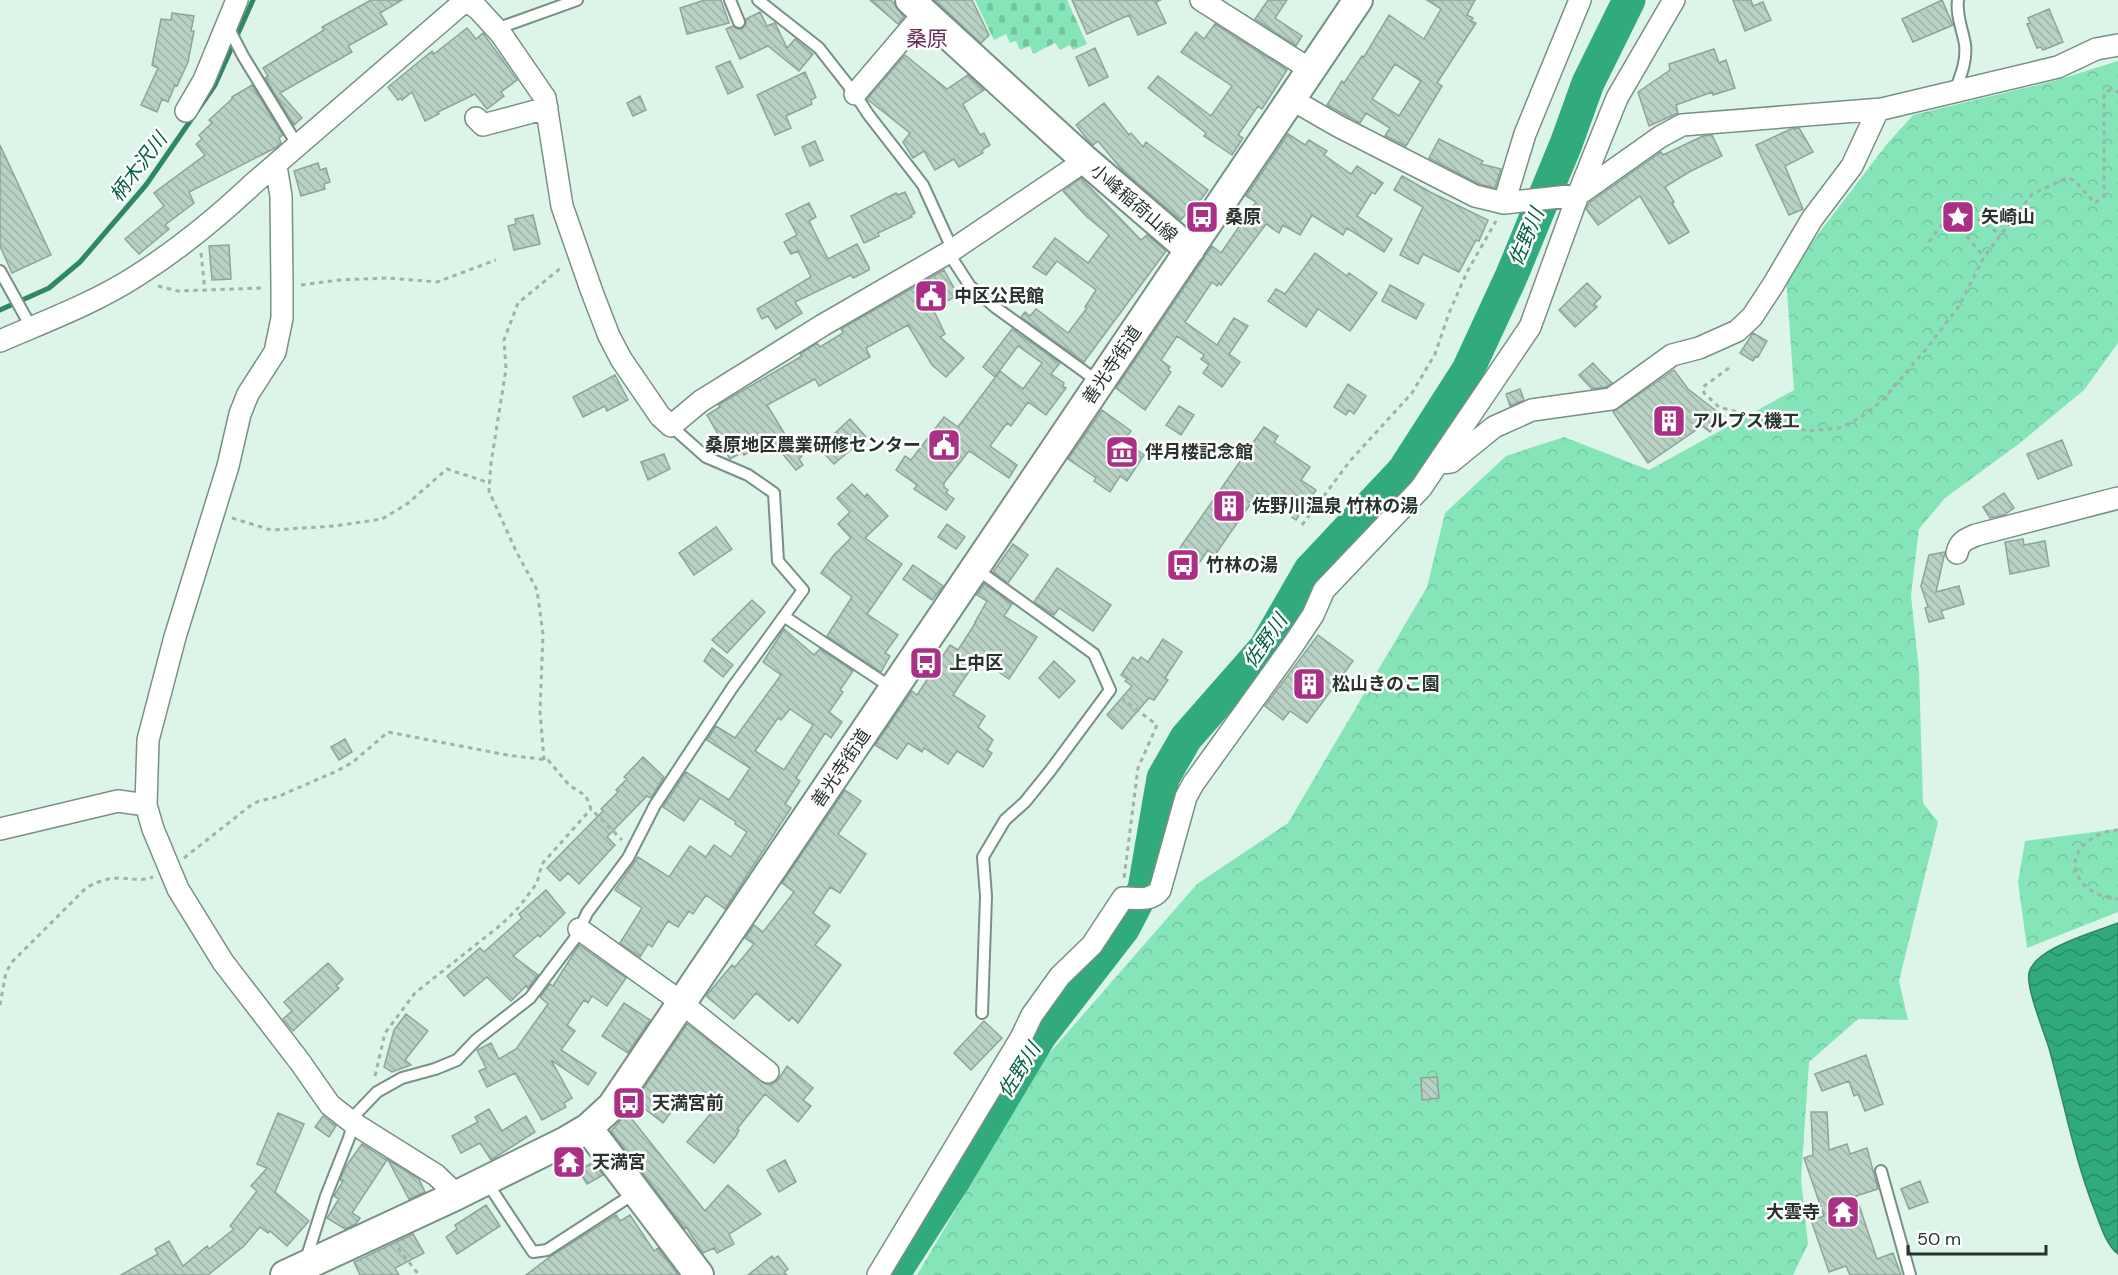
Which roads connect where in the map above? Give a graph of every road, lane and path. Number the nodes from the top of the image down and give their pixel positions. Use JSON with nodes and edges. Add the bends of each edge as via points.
{"nodes":[{"id":1,"x":237,"y":0,"type":"edge"},
{"id":2,"x":466,"y":0,"type":"edge"},
{"id":3,"x":577,"y":0,"type":"edge"},
{"id":4,"x":730,"y":0,"type":"edge"},
{"id":5,"x":758,"y":0,"type":"edge"},
{"id":6,"x":1201,"y":0,"type":"edge"},
{"id":7,"x":1358,"y":0,"type":"edge"},
{"id":8,"x":1580,"y":0,"type":"edge"},
{"id":9,"x":1674,"y":0,"type":"edge"},
{"id":10,"x":1958,"y":0,"type":"edge"},
{"id":11,"x":921,"y":6,"type":"edge"},
{"id":12,"x":739,"y":22,"type":"dead end"},
{"id":13,"x":226,"y":23,"type":"junction"},
{"id":14,"x":496,"y":29,"type":"junction"},
{"id":15,"x":2118,"y":45,"type":"edge"},
{"id":16,"x":1311,"y":70,"type":"junction"},
{"id":17,"x":1955,"y":92,"type":"junction"},
{"id":18,"x":2118,"y":92,"type":"edge"},
{"id":19,"x":855,"y":94,"type":"junction"},
{"id":20,"x":1291,"y":99,"type":"junction"},
{"id":21,"x":547,"y":108,"type":"junction"},
{"id":22,"x":1878,"y":110,"type":"junction"},
{"id":23,"x":186,"y":111,"type":"dead end"},
{"id":24,"x":476,"y":118,"type":"dead end"},
{"id":25,"x":298,"y":147,"type":"junction"},
{"id":26,"x":1084,"y":159,"type":"junction"},
{"id":27,"x":276,"y":166,"type":"junction"},
{"id":28,"x":1575,"y":195,"type":"junction"},
{"id":29,"x":1507,"y":203,"type":"junction"},
{"id":30,"x":1946,"y":219,"type":"junction"},
{"id":31,"x":199,"y":231,"type":"junction"},
{"id":32,"x":2000,"y":234,"type":"junction"},
{"id":33,"x":1929,"y":242,"type":"dead end"},
{"id":34,"x":1190,"y":250,"type":"junction"},
{"id":35,"x":951,"y":251,"type":"junction"},
{"id":36,"x":579,"y":255,"type":"junction"},
{"id":37,"x":1984,"y":257,"type":"junction"},
{"id":38,"x":496,"y":260,"type":"dead end"},
{"id":39,"x":0,"y":272,"type":"edge"},
{"id":40,"x":138,"y":275,"type":"junction"},
{"id":41,"x":282,"y":287,"type":"junction"},
{"id":42,"x":205,"y":291,"type":"junction"},
{"id":43,"x":31,"y":327,"type":"junction"},
{"id":44,"x":0,"y":341,"type":"edge"},
{"id":45,"x":1729,"y":368,"type":"dead end"},
{"id":46,"x":1100,"y":383,"type":"junction"},
{"id":47,"x":671,"y":426,"type":"junction"},
{"id":48,"x":1438,"y":463,"type":"junction"},
{"id":49,"x":490,"y":483,"type":"junction"},
{"id":50,"x":2118,"y":498,"type":"edge"},
{"id":51,"x":213,"y":513,"type":"junction"},
{"id":52,"x":1302,"y":525,"type":"dead end"},
{"id":53,"x":1957,"y":553,"type":"dead end"},
{"id":54,"x":975,"y":568,"type":"junction"},
{"id":55,"x":785,"y":617,"type":"junction"},
{"id":56,"x":894,"y":690,"type":"junction"},
{"id":57,"x":1110,"y":690,"type":"junction"},
{"id":58,"x":544,"y":760,"type":"junction"},
{"id":59,"x":146,"y":805,"type":"junction"},
{"id":60,"x":591,"y":809,"type":"junction"},
{"id":61,"x":0,"y":829,"type":"edge"},
{"id":62,"x":2118,"y":830,"type":"edge"},
{"id":63,"x":633,"y":850,"type":"junction"},
{"id":64,"x":169,"y":870,"type":"junction"},
{"id":65,"x":1123,"y":898,"type":"junction"},
{"id":66,"x":2118,"y":899,"type":"edge"},
{"id":67,"x":579,"y":929,"type":"junction"},
{"id":68,"x":682,"y":1004,"type":"junction"},
{"id":69,"x":0,"y":1005,"type":"edge"},
{"id":70,"x":981,"y":1013,"type":"dead end"},
{"id":71,"x":768,"y":1072,"type":"dead end"},
{"id":72,"x":370,"y":1099,"type":"junction"},
{"id":73,"x":353,"y":1123,"type":"junction"},
{"id":74,"x":588,"y":1128,"type":"junction"},
{"id":75,"x":1881,"y":1171,"type":"dead end"},
{"id":76,"x":486,"y":1181,"type":"junction"},
{"id":77,"x":635,"y":1193,"type":"junction"},
{"id":78,"x":457,"y":1195,"type":"junction"},
{"id":79,"x":388,"y":1227,"type":"junction"},
{"id":80,"x":297,"y":1269,"type":"edge"},
{"id":81,"x":419,"y":1275,"type":"edge"},
{"id":82,"x":699,"y":1275,"type":"edge"},
{"id":83,"x":878,"y":1275,"type":"edge"},
{"id":84,"x":1910,"y":1275,"type":"edge"}],
"edges":[{"from":1,"to":13,"type":"street"},
{"from":2,"to":14,"type":"street"},
{"from":2,"to":25,"type":"street"},
{"from":3,"to":14,"type":"lane"},
{"from":4,"to":12,"type":"lane"},
{"from":5,"to":19,"type":"lane","via":[[819,48]]},
{"from":6,"to":16,"type":"street"},
{"from":7,"to":16,"type":"street","name":"小峰稲荷山線"},
{"from":8,"to":29,"type":"street","via":[[1525,134]]},
{"from":9,"to":28,"type":"street","via":[[1617,98]]},
{"from":10,"to":17,"type":"lane","via":[[1965,67]]},
{"from":11,"to":19,"type":"street"},
{"from":11,"to":26,"type":"street","name":"小峰稲荷山線"},
{"from":13,"to":23,"type":"street","via":[[204,80]]},
{"from":13,"to":25,"type":"lane"},
{"from":14,"to":21,"type":"street","via":[[530,74]]},
{"from":15,"to":17,"type":"street","via":[[2058,67]]},
{"from":16,"to":20,"type":"street","name":"小峰稲荷山線"},
{"from":17,"to":22,"type":"street"},
{"from":18,"to":32,"type":"path","via":[[2110,90],[2104,96],[2104,196],[2095,203],[2074,180],[2067,178],[2032,194]]},
{"from":19,"to":35,"type":"lane","via":[[922,185]]},
{"from":20,"to":29,"type":"street","via":[[1475,196]]},
{"from":20,"to":34,"type":"street","name":"小峰稲荷山線"},
{"from":21,"to":24,"type":"street","via":[[483,125]]},
{"from":21,"to":36,"type":"street","via":[[562,206]]},
{"from":22,"to":28,"type":"street","via":[[1683,126],[1660,137]]},
{"from":22,"to":48,"type":"street","via":[[1851,166],[1812,219],[1752,316],[1737,332],[1672,355],[1611,399],[1532,410],[1494,427],[1451,462]]},
{"from":25,"to":27,"type":"street"},
{"from":26,"to":34,"type":"street","name":"小峰稲荷山線"},
{"from":26,"to":35,"type":"street"},
{"from":27,"to":31,"type":"street"},
{"from":27,"to":41,"type":"street","via":[[281,196]]},
{"from":28,"to":29,"type":"street"},
{"from":28,"to":48,"type":"street","via":[[1530,327]]},
{"from":29,"to":52,"type":"path","via":[[1467,272],[1435,354],[1412,393],[1350,461]]},
{"from":30,"to":32,"type":"path","via":[[1956,205]]},
{"from":30,"to":33,"type":"path"},
{"from":30,"to":37,"type":"path"},
{"from":31,"to":40,"type":"street"},
{"from":31,"to":42,"type":"path"},
{"from":32,"to":37,"type":"path"},
{"from":34,"to":46,"type":"street","name":"善光寺街道"},
{"from":35,"to":46,"type":"lane","via":[[970,286]]},
{"from":35,"to":47,"type":"street","via":[[813,331],[701,401]]},
{"from":36,"to":47,"type":"street","via":[[621,359]]},
{"from":36,"to":49,"type":"path","via":[[518,303],[504,340],[506,369]]},
{"from":37,"to":45,"type":"path","via":[[1959,306],[1927,348],[1882,401],[1839,428],[1808,431],[1719,407],[1703,387]]},
{"from":38,"to":41,"type":"path","via":[[437,282],[389,278]]},
{"from":39,"to":43,"type":"lane"},
{"from":40,"to":42,"type":"path","via":[[178,291]]},
{"from":40,"to":43,"type":"street"},
{"from":41,"to":42,"type":"path"},
{"from":41,"to":51,"type":"street","via":[[282,318],[275,352],[248,394]]},
{"from":43,"to":44,"type":"street"},
{"from":46,"to":54,"type":"street","name":"善光寺街道"},
{"from":47,"to":55,"type":"lane","via":[[706,458],[748,475],[774,493],[778,561],[803,590]]},
{"from":48,"to":65,"type":"street","via":[[1421,488],[1324,590],[1293,645],[1193,784],[1160,890],[1148,899]]},
{"from":49,"to":51,"type":"path","via":[[447,469],[407,504],[382,519],[334,526],[271,530]]},
{"from":49,"to":58,"type":"path","via":[[489,491],[537,590],[543,634],[540,711]]},
{"from":50,"to":53,"type":"street","via":[[1976,535],[1964,541]]},
{"from":51,"to":59,"type":"street","via":[[148,740]]},
{"from":54,"to":56,"type":"street","name":"善光寺街道"},
{"from":54,"to":57,"type":"lane","via":[[1094,654]]},
{"from":55,"to":56,"type":"lane"},
{"from":55,"to":63,"type":"lane","via":[[681,765]]},
{"from":56,"to":68,"type":"street","name":"善光寺街道"},
{"from":57,"to":65,"type":"path","via":[[1158,725],[1138,768]]},
{"from":57,"to":70,"type":"lane","via":[[1025,802],[1005,820],[982,857],[986,896]]},
{"from":58,"to":60,"type":"path","via":[[586,796]]},
{"from":58,"to":64,"type":"path","via":[[388,732],[337,771],[250,806]]},
{"from":59,"to":61,"type":"street","via":[[118,801]]},
{"from":59,"to":64,"type":"street"},
{"from":60,"to":63,"type":"path"},
{"from":60,"to":72,"type":"path","via":[[542,864],[537,883],[519,907],[415,993],[399,1012],[385,1033]]},
{"from":62,"to":66,"type":"path","via":[[2091,839],[2081,849],[2075,865],[2085,886],[2096,894]]},
{"from":63,"to":67,"type":"lane"},
{"from":64,"to":69,"type":"path","via":[[144,880],[117,878],[86,888],[13,961],[6,972]]},
{"from":64,"to":73,"type":"street","via":[[230,971],[330,1105]]},
{"from":65,"to":83,"type":"street","via":[[1092,945],[1060,976],[1032,1015]]},
{"from":67,"to":68,"type":"street"},
{"from":67,"to":72,"type":"lane","via":[[530,998],[457,1060],[402,1078]]},
{"from":68,"to":71,"type":"street"},
{"from":68,"to":74,"type":"street","name":"善光寺街道","via":[[612,1106]]},
{"from":72,"to":73,"type":"lane"},
{"from":73,"to":78,"type":"street","via":[[436,1175]]},
{"from":73,"to":80,"type":"lane","via":[[308,1253]]},
{"from":74,"to":76,"type":"street","name":"善光寺街道"},
{"from":74,"to":77,"type":"street"},
{"from":75,"to":84,"type":"lane"},
{"from":76,"to":77,"type":"lane","via":[[533,1251],[547,1250]]},
{"from":76,"to":78,"type":"street","name":"善光寺街道"},
{"from":77,"to":82,"type":"street"},
{"from":78,"to":79,"type":"street","name":"善光寺街道"},
{"from":79,"to":80,"type":"street","name":"善光寺街道"},
{"from":79,"to":81,"type":"path"}]}
